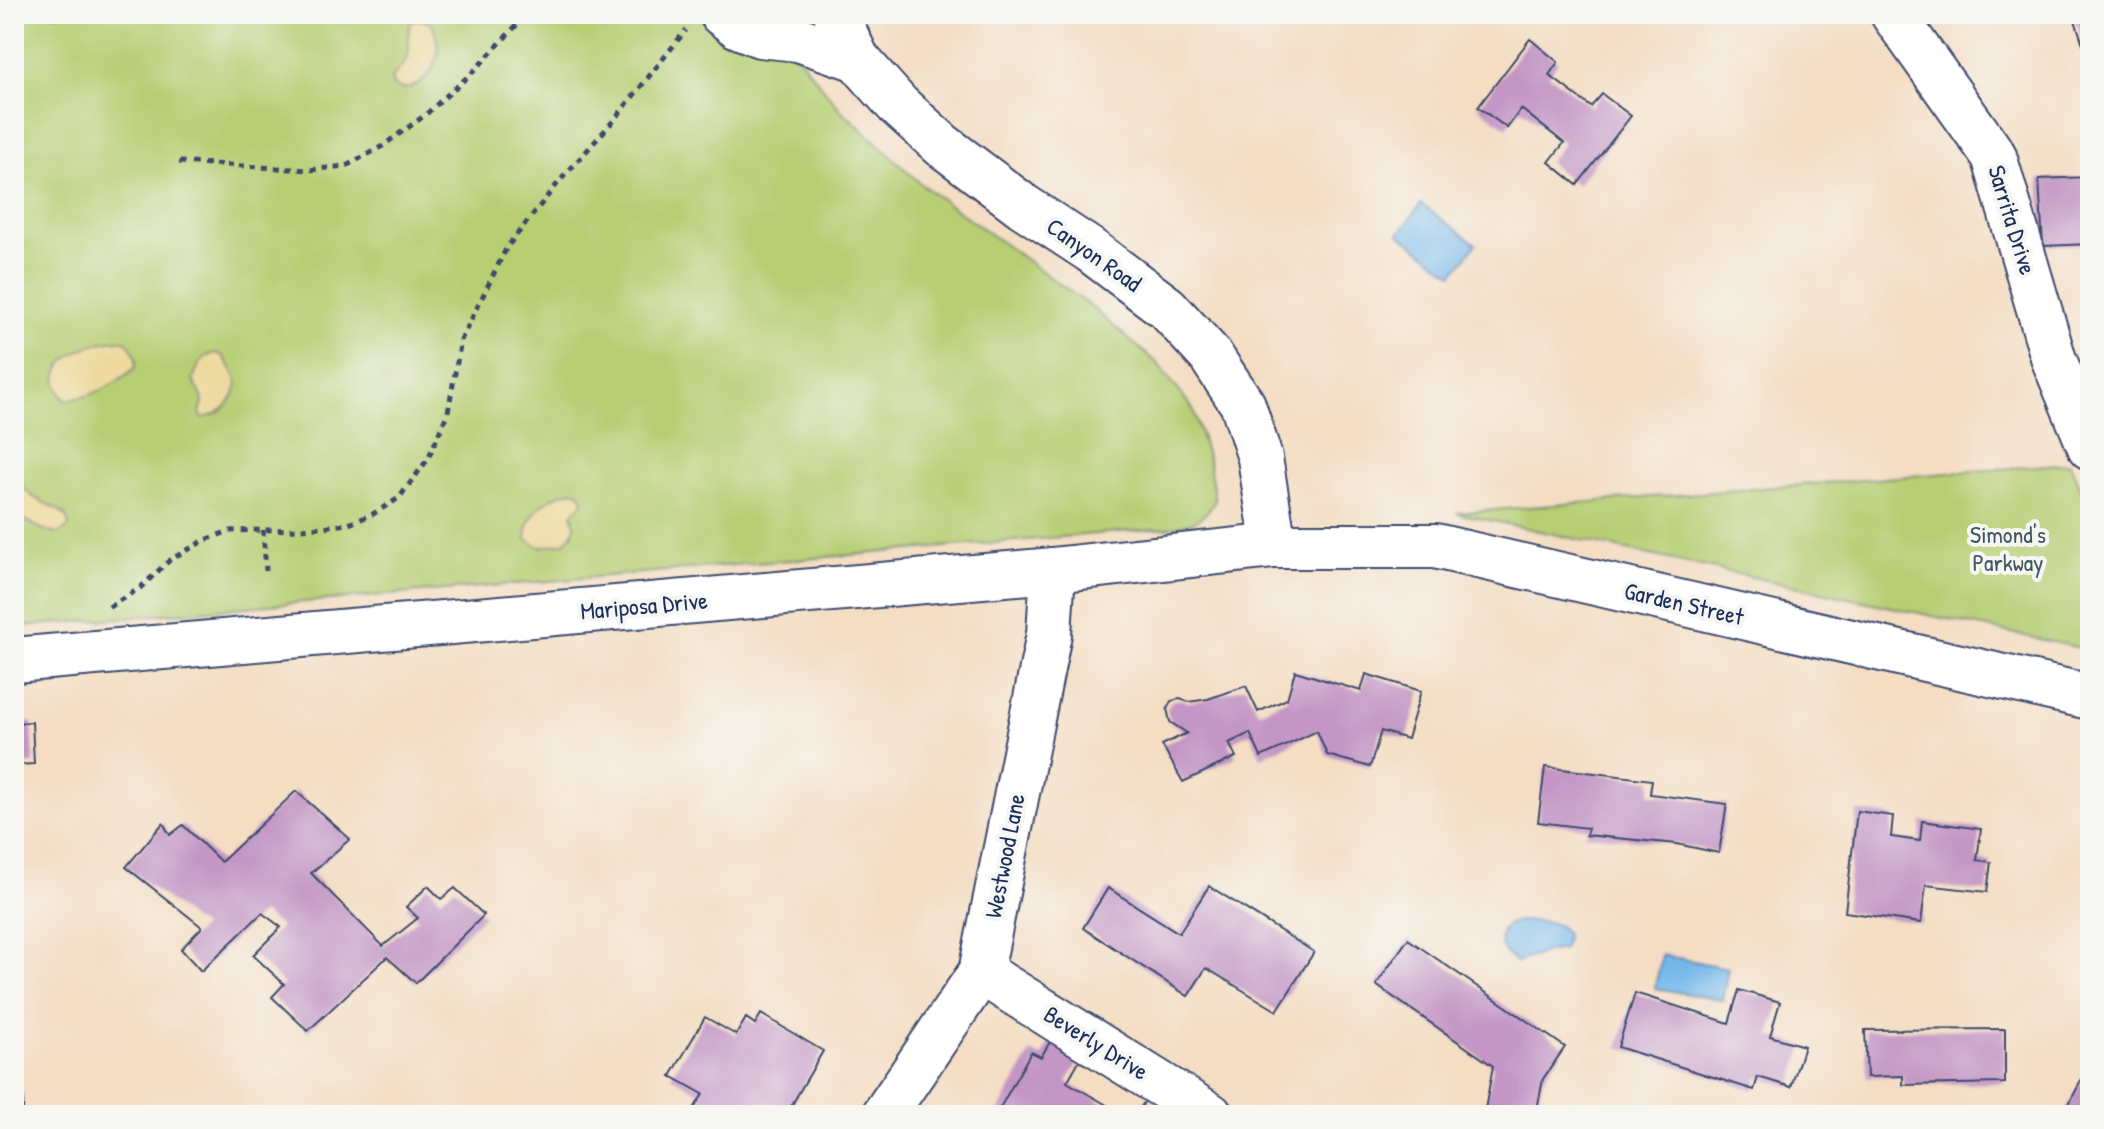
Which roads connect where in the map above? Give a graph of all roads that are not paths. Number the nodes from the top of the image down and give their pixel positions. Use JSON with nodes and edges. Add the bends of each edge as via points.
{"nodes":[{"id":1,"x":836,"y":14,"type":"edge"},
{"id":2,"x":1893,"y":14,"type":"edge"},
{"id":3,"x":706,"y":20,"type":"edge"},
{"id":4,"x":857,"y":59,"type":"junction"},
{"id":5,"x":2090,"y":447,"type":"edge"},
{"id":6,"x":1274,"y":546,"type":"junction"},
{"id":7,"x":1053,"y":570,"type":"junction"},
{"id":8,"x":14,"y":660,"type":"edge"},
{"id":9,"x":2090,"y":697,"type":"edge"},
{"id":10,"x":981,"y":972,"type":"junction"},
{"id":11,"x":884,"y":1115,"type":"edge"},
{"id":12,"x":1210,"y":1115,"type":"edge"}],
"edges":[{"from":1,"to":4,"type":"street","name":"Canyon Road"},
{"from":2,"to":5,"type":"street","name":"Sarrita Drive","via":[[1994,156],[2054,360]]},
{"from":3,"to":4,"type":"street","via":[[798,39]]},
{"from":4,"to":6,"type":"street","name":"Canyon Road","via":[[942,145],[1167,308],[1210,355],[1243,405],[1260,458]]},
{"from":6,"to":7,"type":"street","name":"Mariposa Drive"},
{"from":6,"to":9,"type":"street","name":"Garden Street","via":[[1435,546]]},
{"from":7,"to":8,"type":"street","name":"Mariposa Drive"},
{"from":7,"to":10,"type":"street","name":"Westwood Lane","via":[[1049,634]]},
{"from":10,"to":11,"type":"street","name":"Westwood Lane"},
{"from":10,"to":12,"type":"street","name":"Beverly Drive"}]}
